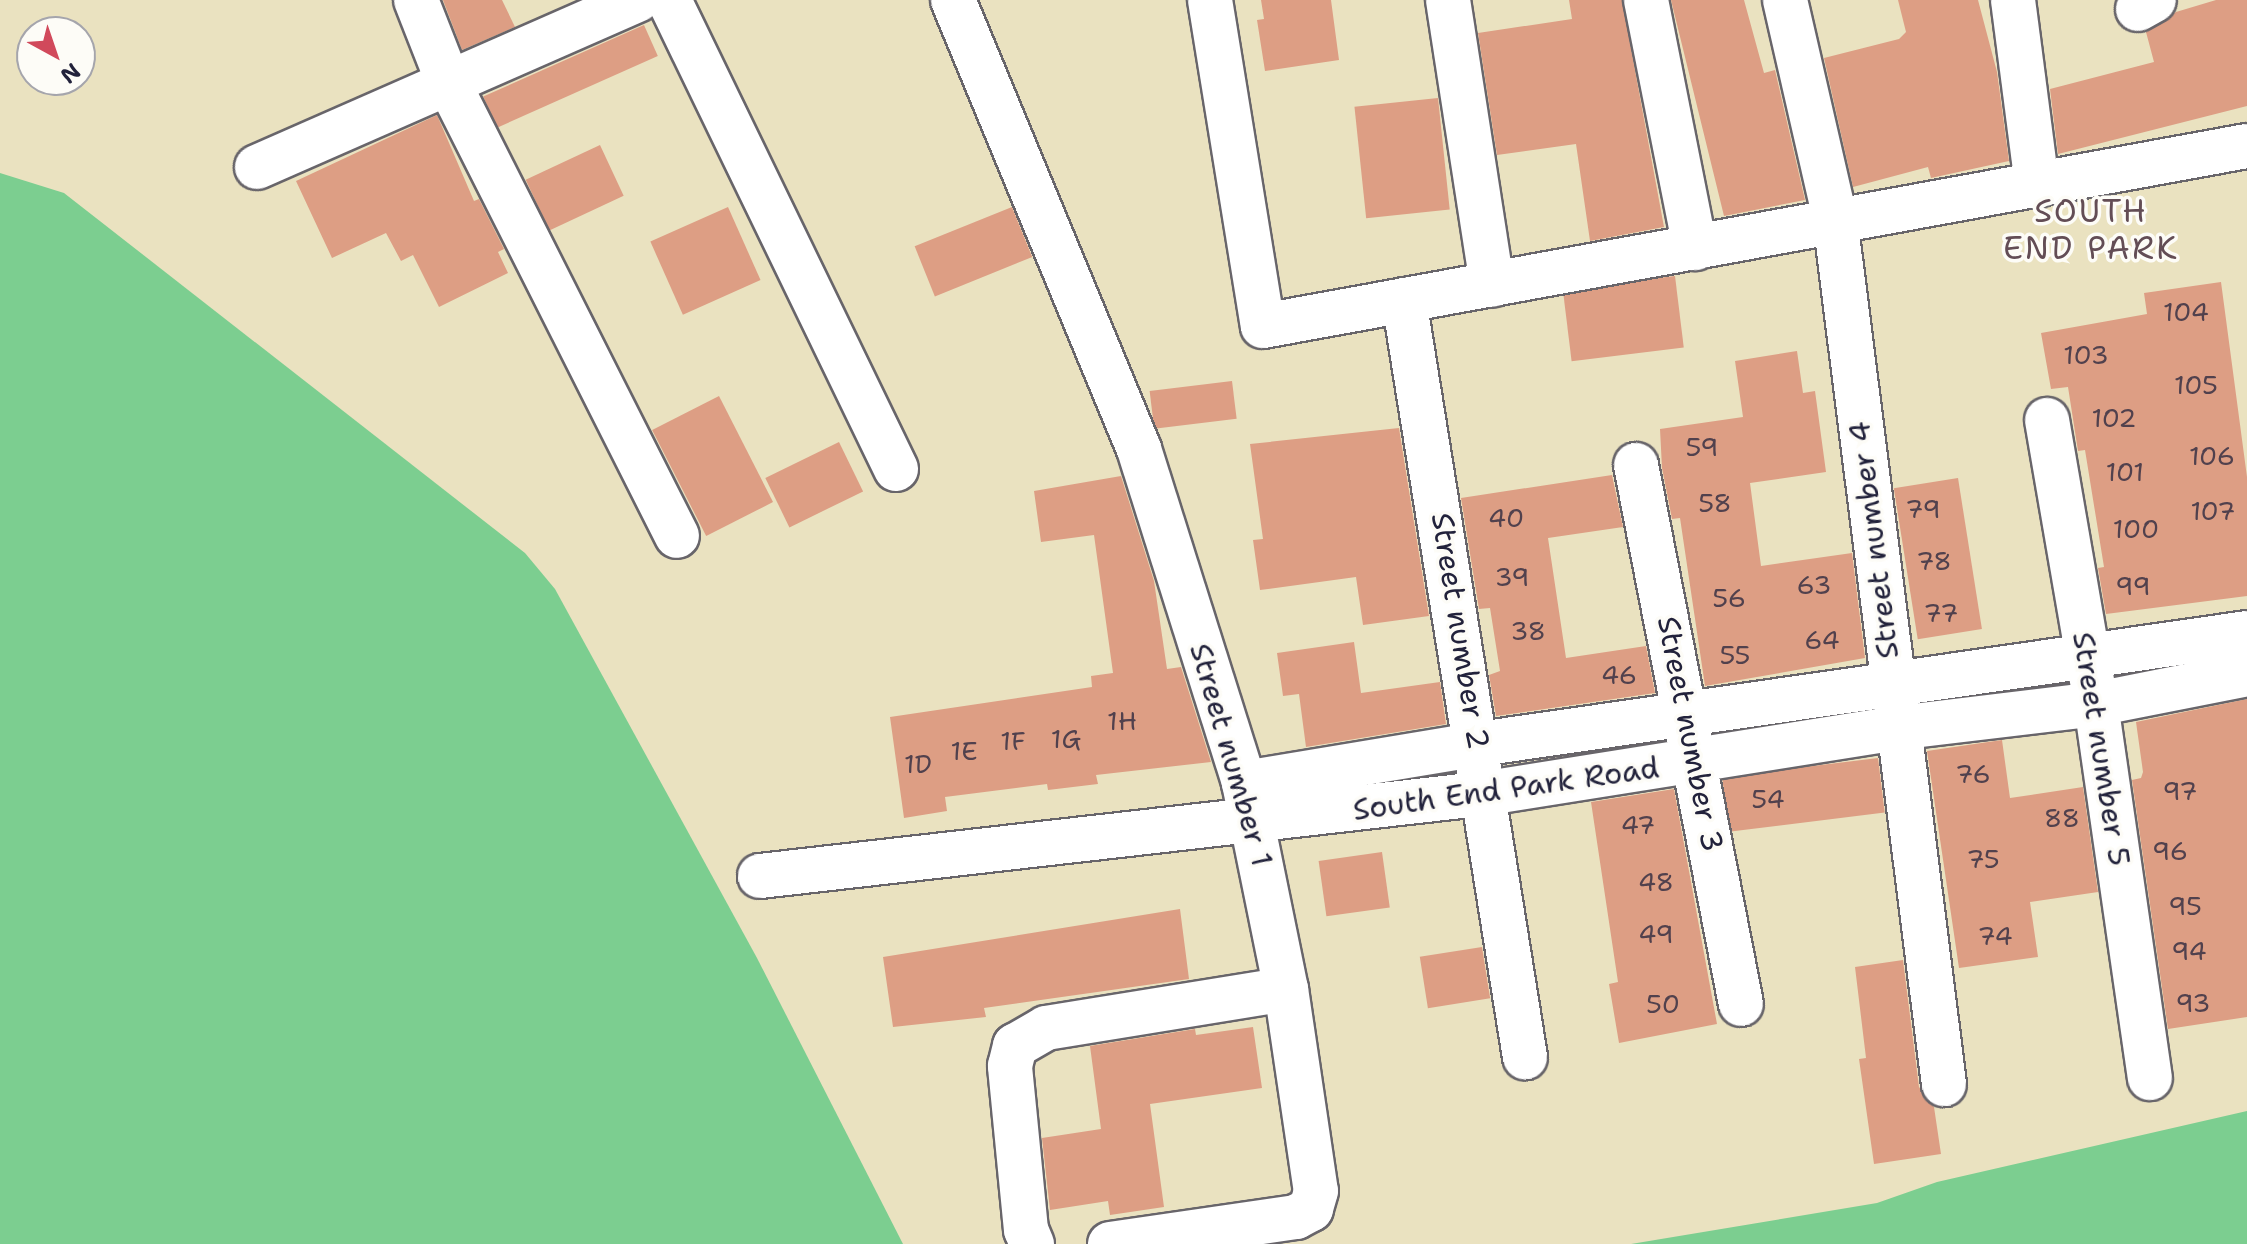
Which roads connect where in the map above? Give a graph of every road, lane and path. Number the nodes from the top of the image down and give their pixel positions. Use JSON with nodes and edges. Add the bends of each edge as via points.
{"nodes":[{"id":1,"x":416,"y":0,"type":"edge"},
{"id":2,"x":638,"y":0,"type":"edge"},
{"id":3,"x":669,"y":0,"type":"edge"},
{"id":4,"x":953,"y":0,"type":"edge"},
{"id":5,"x":1210,"y":0,"type":"edge"},
{"id":6,"x":1448,"y":0,"type":"edge"},
{"id":7,"x":1646,"y":0,"type":"edge"},
{"id":8,"x":1785,"y":0,"type":"edge"},
{"id":9,"x":2013,"y":0,"type":"edge"},
{"id":10,"x":449,"y":84,"type":"junction"},
{"id":11,"x":2247,"y":146,"type":"edge"},
{"id":12,"x":257,"y":167,"type":"dead end"},
{"id":13,"x":2037,"y":185,"type":"junction"},
{"id":14,"x":1835,"y":219,"type":"junction"},
{"id":15,"x":1695,"y":248,"type":"junction"},
{"id":16,"x":1492,"y":285,"type":"junction"},
{"id":17,"x":1404,"y":300,"type":"junction"},
{"id":18,"x":2047,"y":420,"type":"dead end"},
{"id":19,"x":1636,"y":465,"type":"dead end"},
{"id":20,"x":896,"y":469,"type":"dead end"},
{"id":21,"x":677,"y":536,"type":"dead end"},
{"id":22,"x":2247,"y":633,"type":"edge"},
{"id":23,"x":2088,"y":659,"type":"junction"},
{"id":24,"x":2247,"y":674,"type":"edge"},
{"id":25,"x":2096,"y":704,"type":"junction"},
{"id":26,"x":1894,"y":707,"type":"junction"},
{"id":27,"x":1688,"y":717,"type":"junction"},
{"id":28,"x":1479,"y":744,"type":"junction"},
{"id":29,"x":1697,"y":763,"type":"junction"},
{"id":30,"x":1487,"y":793,"type":"junction"},
{"id":31,"x":1250,"y":802,"type":"junction"},
{"id":32,"x":760,"y":876,"type":"dead end"},
{"id":33,"x":1286,"y":989,"type":"junction"},
{"id":34,"x":1741,"y":1004,"type":"dead end"},
{"id":35,"x":1525,"y":1057,"type":"dead end"},
{"id":36,"x":2150,"y":1078,"type":"dead end"},
{"id":37,"x":1944,"y":1084,"type":"dead end"},
{"id":38,"x":1032,"y":1244,"type":"edge"},
{"id":39,"x":1110,"y":1244,"type":"edge"}],
"edges":[{"from":1,"to":10,"type":"street"},
{"from":2,"to":10,"type":"street"},
{"from":3,"to":20,"type":"street"},
{"from":4,"to":31,"type":"street","name":"Street number 1","via":[[1139,449]]},
{"from":5,"to":17,"type":"street","via":[[1263,326]]},
{"from":6,"to":16,"type":"street"},
{"from":7,"to":15,"type":"street"},
{"from":8,"to":14,"type":"street","name":"Street number 4"},
{"from":9,"to":13,"type":"street"},
{"from":10,"to":12,"type":"street"},
{"from":10,"to":21,"type":"street"},
{"from":11,"to":13,"type":"street"},
{"from":13,"to":14,"type":"street"},
{"from":14,"to":15,"type":"street"},
{"from":14,"to":26,"type":"street","name":"Street number 4"},
{"from":15,"to":16,"type":"street"},
{"from":16,"to":17,"type":"street"},
{"from":17,"to":28,"type":"street","name":"Street number 2"},
{"from":18,"to":23,"type":"street","name":"Street number 5"},
{"from":19,"to":27,"type":"street","name":"Street number 3"},
{"from":22,"to":23,"type":"street","name":"South End Park Road"},
{"from":23,"to":25,"type":"street","name":"Street number 5"},
{"from":23,"to":26,"type":"street","name":"South End Park Road"},
{"from":24,"to":25,"type":"street","name":"South End Park Road"},
{"from":25,"to":26,"type":"street","name":"South End Park Road"},
{"from":25,"to":36,"type":"street","name":"Street number 5"},
{"from":26,"to":27,"type":"street","name":"South End Park Road"},
{"from":26,"to":29,"type":"street","name":"South End Park Road"},
{"from":26,"to":37,"type":"street","name":"Street number 4"},
{"from":27,"to":28,"type":"street","name":"South End Park Road"},
{"from":27,"to":29,"type":"street","name":"Street number 3"},
{"from":28,"to":30,"type":"street","name":"Street number 2"},
{"from":28,"to":31,"type":"street","name":"South End Park Road"},
{"from":29,"to":30,"type":"street","name":"South End Park Road"},
{"from":29,"to":34,"type":"street","name":"Street number 3"},
{"from":30,"to":31,"type":"street","name":"South End Park Road"},
{"from":30,"to":35,"type":"street","name":"Street number 2"},
{"from":31,"to":32,"type":"street","name":"South End Park Road"},
{"from":31,"to":33,"type":"street","name":"Street number 1"},
{"from":33,"to":38,"type":"street","via":[[1046,1028],[1015,1046],[1010,1066],[1026,1230]]},
{"from":33,"to":39,"type":"street","name":"Street number 1","via":[[1316,1191],[1311,1209],[1296,1217]]}]}
